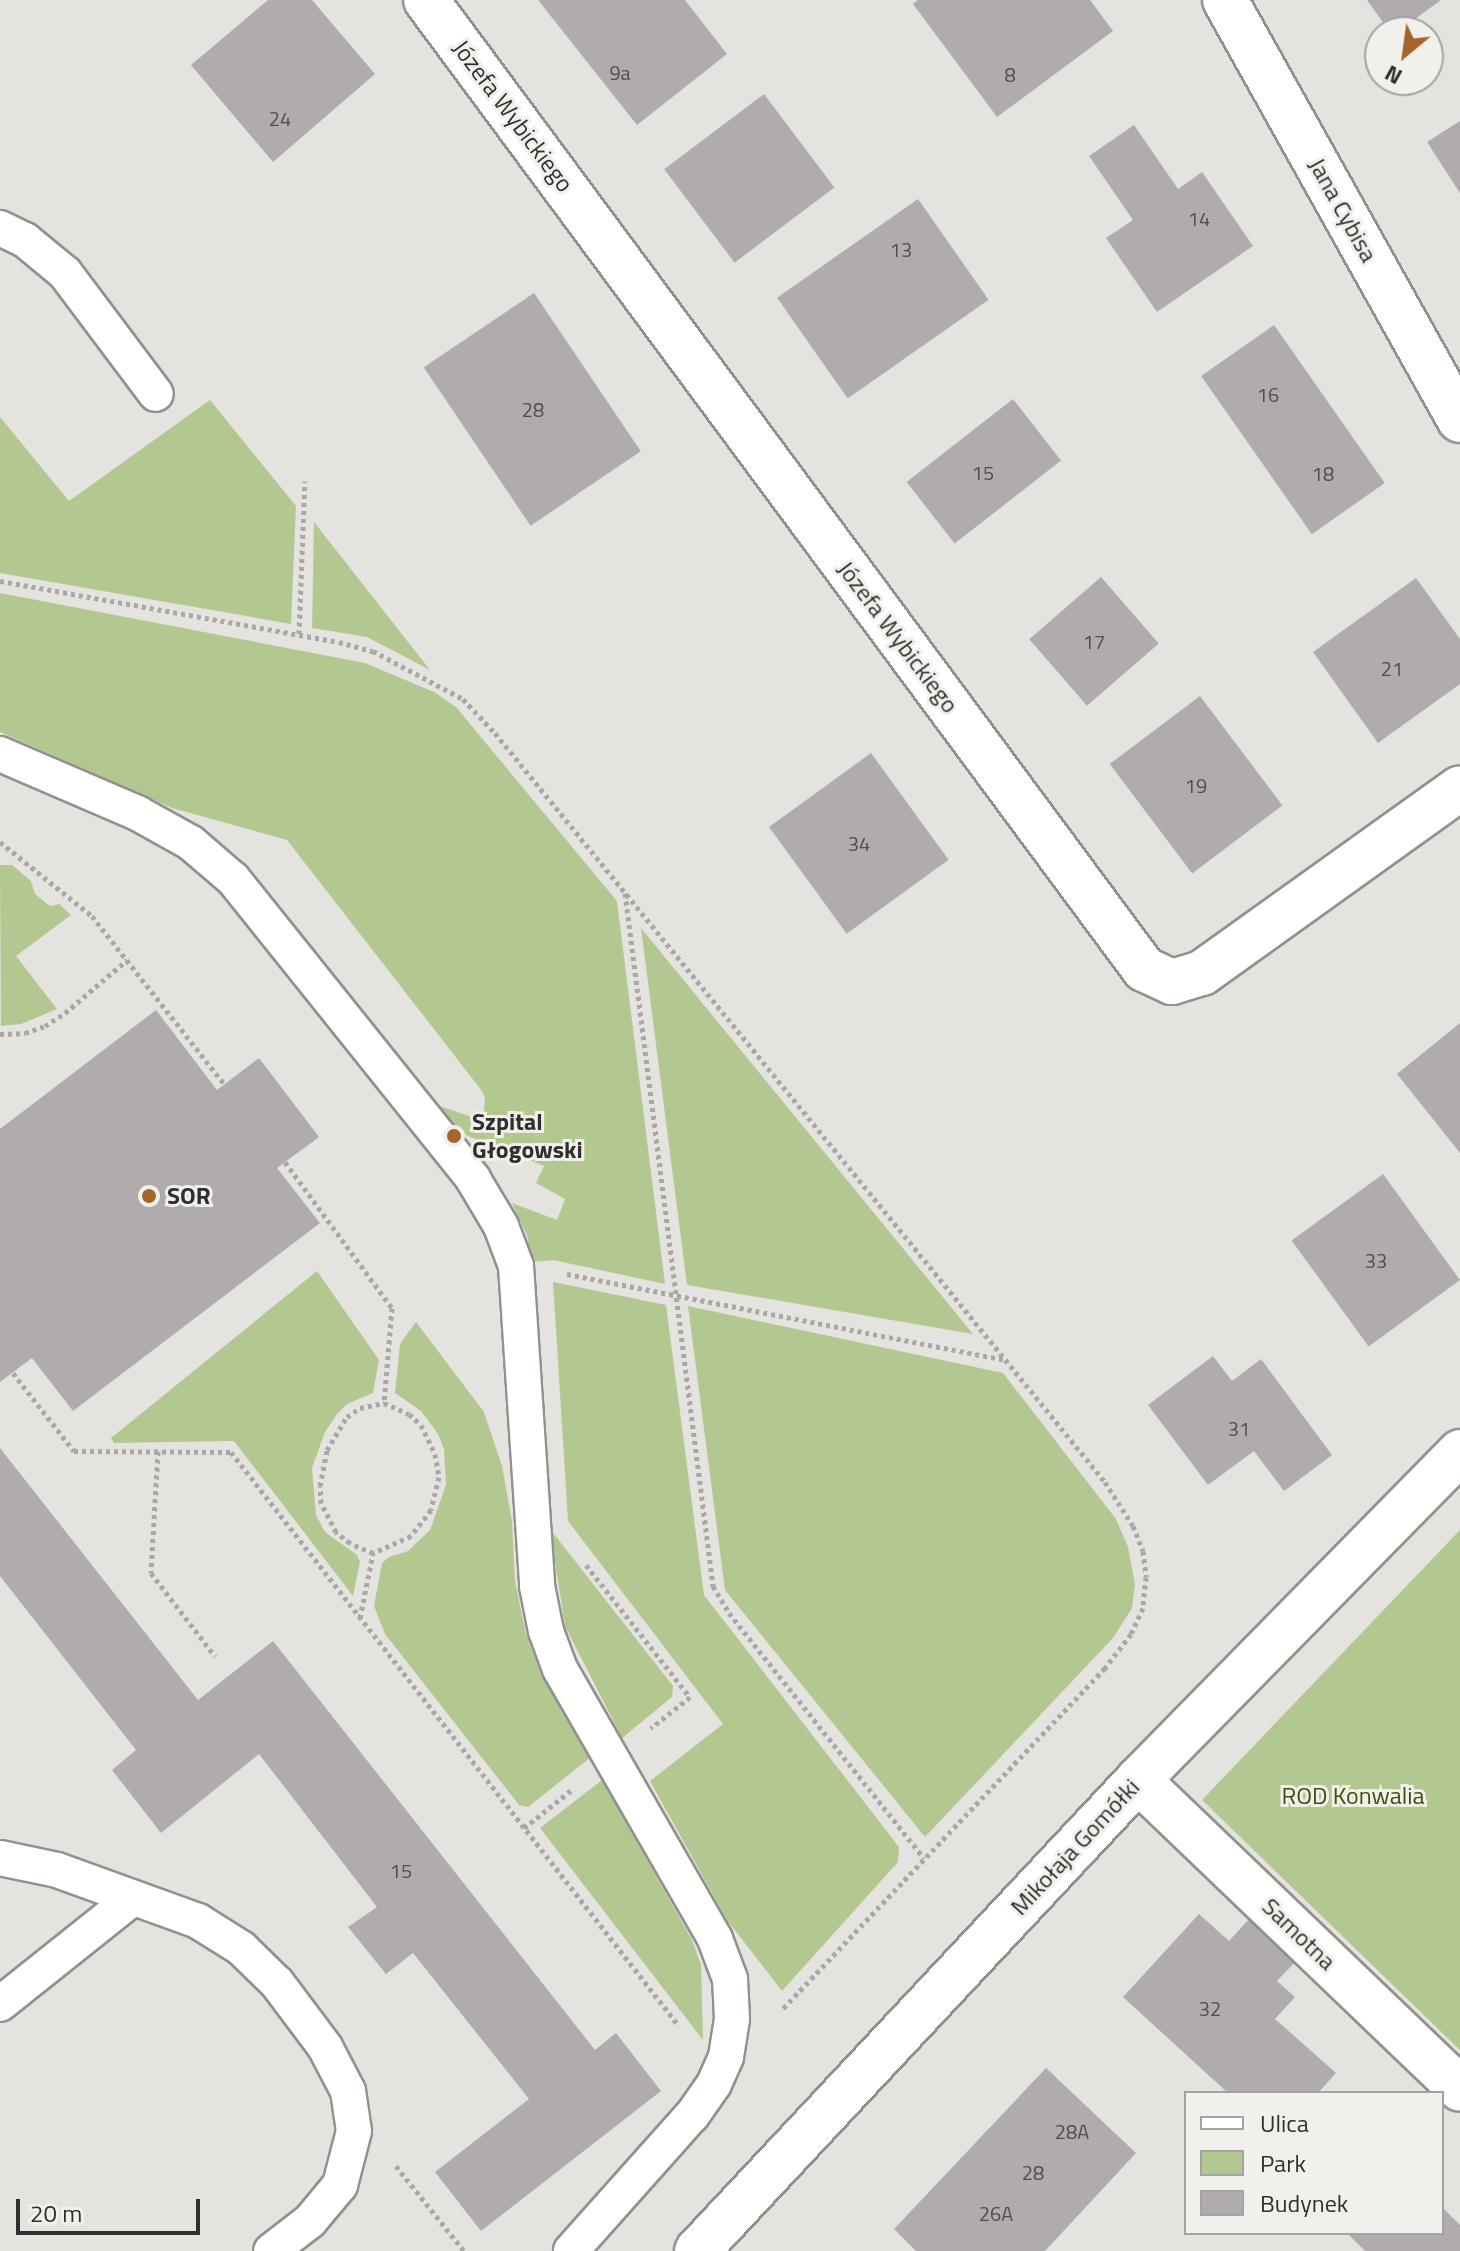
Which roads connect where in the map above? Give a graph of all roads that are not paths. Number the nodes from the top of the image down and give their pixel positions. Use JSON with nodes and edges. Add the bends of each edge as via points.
{"nodes":[{"id":1,"x":426,"y":0,"type":"edge"},
{"id":2,"x":1225,"y":0,"type":"edge"},
{"id":3,"x":0,"y":228,"type":"edge"},
{"id":4,"x":156,"y":394,"type":"dead end"},
{"id":5,"x":1460,"y":420,"type":"edge"},
{"id":6,"x":0,"y":754,"type":"edge"},
{"id":7,"x":1460,"y":788,"type":"edge"},
{"id":8,"x":1460,"y":1452,"type":"edge"},
{"id":9,"x":1138,"y":1780,"type":"junction"},
{"id":10,"x":0,"y":1858,"type":"edge"},
{"id":11,"x":133,"y":1898,"type":"junction"},
{"id":12,"x":0,"y":2004,"type":"edge"},
{"id":13,"x":1460,"y":2089,"type":"edge"},
{"id":14,"x":276,"y":2250,"type":"edge"},
{"id":15,"x":571,"y":2251,"type":"edge"},
{"id":16,"x":697,"y":2251,"type":"edge"}],
"edges":[{"from":1,"to":7,"type":"street","name":"Józefa Wybickiego","via":[[1144,969],[1172,982],[1202,973]]},
{"from":2,"to":5,"type":"street","name":"Jana Cybisa"},
{"from":3,"to":4,"type":"lane","via":[[25,240],[65,273]]},
{"from":6,"to":15,"type":"lane","via":[[139,814],[191,843],[233,879],[473,1179],[501,1226],[516,1266],[537,1586],[546,1631],[560,1669],[715,1939],[730,1979],[732,2019],[726,2057],[714,2084]]},
{"from":8,"to":9,"type":"street","name":"Mikołaja Gomółki"},
{"from":9,"to":13,"type":"street","name":"Samotna"},
{"from":9,"to":16,"type":"street","name":"Mikołaja Gomółki"},
{"from":10,"to":11,"type":"lane","via":[[57,1870]]},
{"from":11,"to":12,"type":"lane"},
{"from":11,"to":14,"type":"lane","via":[[198,1921],[241,1948],[277,1983],[325,2047],[348,2091],[354,2131],[340,2185]]}]}
